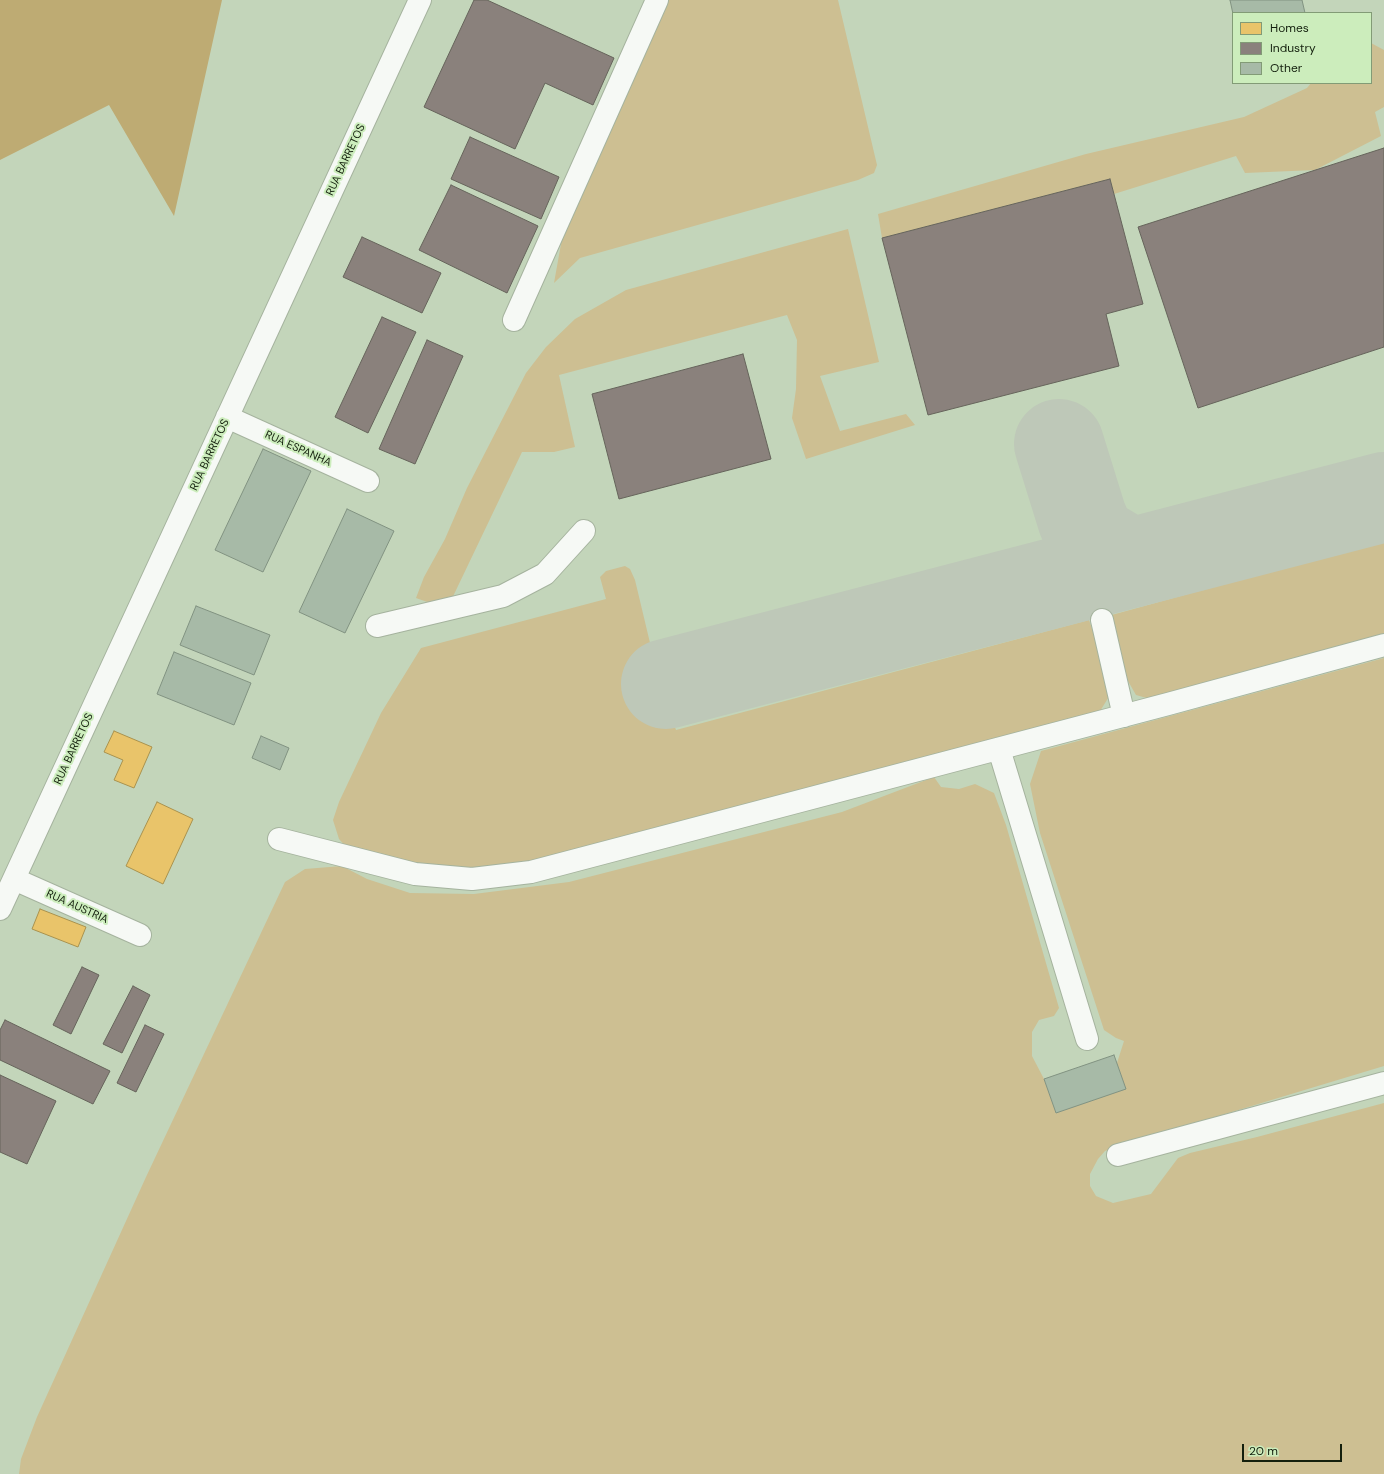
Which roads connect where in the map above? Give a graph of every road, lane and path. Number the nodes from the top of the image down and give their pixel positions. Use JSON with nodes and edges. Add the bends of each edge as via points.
{"nodes":[{"id":1,"x":420,"y":0,"type":"edge"},
{"id":2,"x":657,"y":0,"type":"edge"},
{"id":3,"x":514,"y":320,"type":"dead end"},
{"id":4,"x":227,"y":417,"type":"junction"},
{"id":5,"x":368,"y":481,"type":"dead end"},
{"id":6,"x":584,"y":531,"type":"dead end"},
{"id":7,"x":1102,"y":620,"type":"dead end"},
{"id":8,"x":377,"y":626,"type":"dead end"},
{"id":9,"x":1384,"y":645,"type":"edge"},
{"id":10,"x":1124,"y":716,"type":"junction"},
{"id":11,"x":999,"y":749,"type":"junction"},
{"id":12,"x":280,"y":839,"type":"dead end"},
{"id":13,"x":14,"y":878,"type":"junction"},
{"id":14,"x":0,"y":909,"type":"edge"},
{"id":15,"x":140,"y":935,"type":"dead end"},
{"id":16,"x":1087,"y":1039,"type":"dead end"},
{"id":17,"x":1384,"y":1083,"type":"edge"},
{"id":18,"x":1118,"y":1155,"type":"dead end"}],
"edges":[{"from":1,"to":4,"type":"street","name":"RUA BARRETOS"},
{"from":2,"to":3,"type":"street"},
{"from":4,"to":5,"type":"street","name":"RUA ESPANHA"},
{"from":4,"to":13,"type":"street","name":"RUA BARRETOS"},
{"from":6,"to":8,"type":"street","via":[[545,574],[503,596]]},
{"from":7,"to":10,"type":"street"},
{"from":9,"to":10,"type":"street"},
{"from":10,"to":11,"type":"street"},
{"from":11,"to":12,"type":"street","via":[[531,872],[472,879],[415,874]]},
{"from":11,"to":16,"type":"street"},
{"from":13,"to":14,"type":"street","name":"RUA BARRETOS"},
{"from":13,"to":15,"type":"street","name":"RUA AUSTRIA"},
{"from":17,"to":18,"type":"street"}]}
